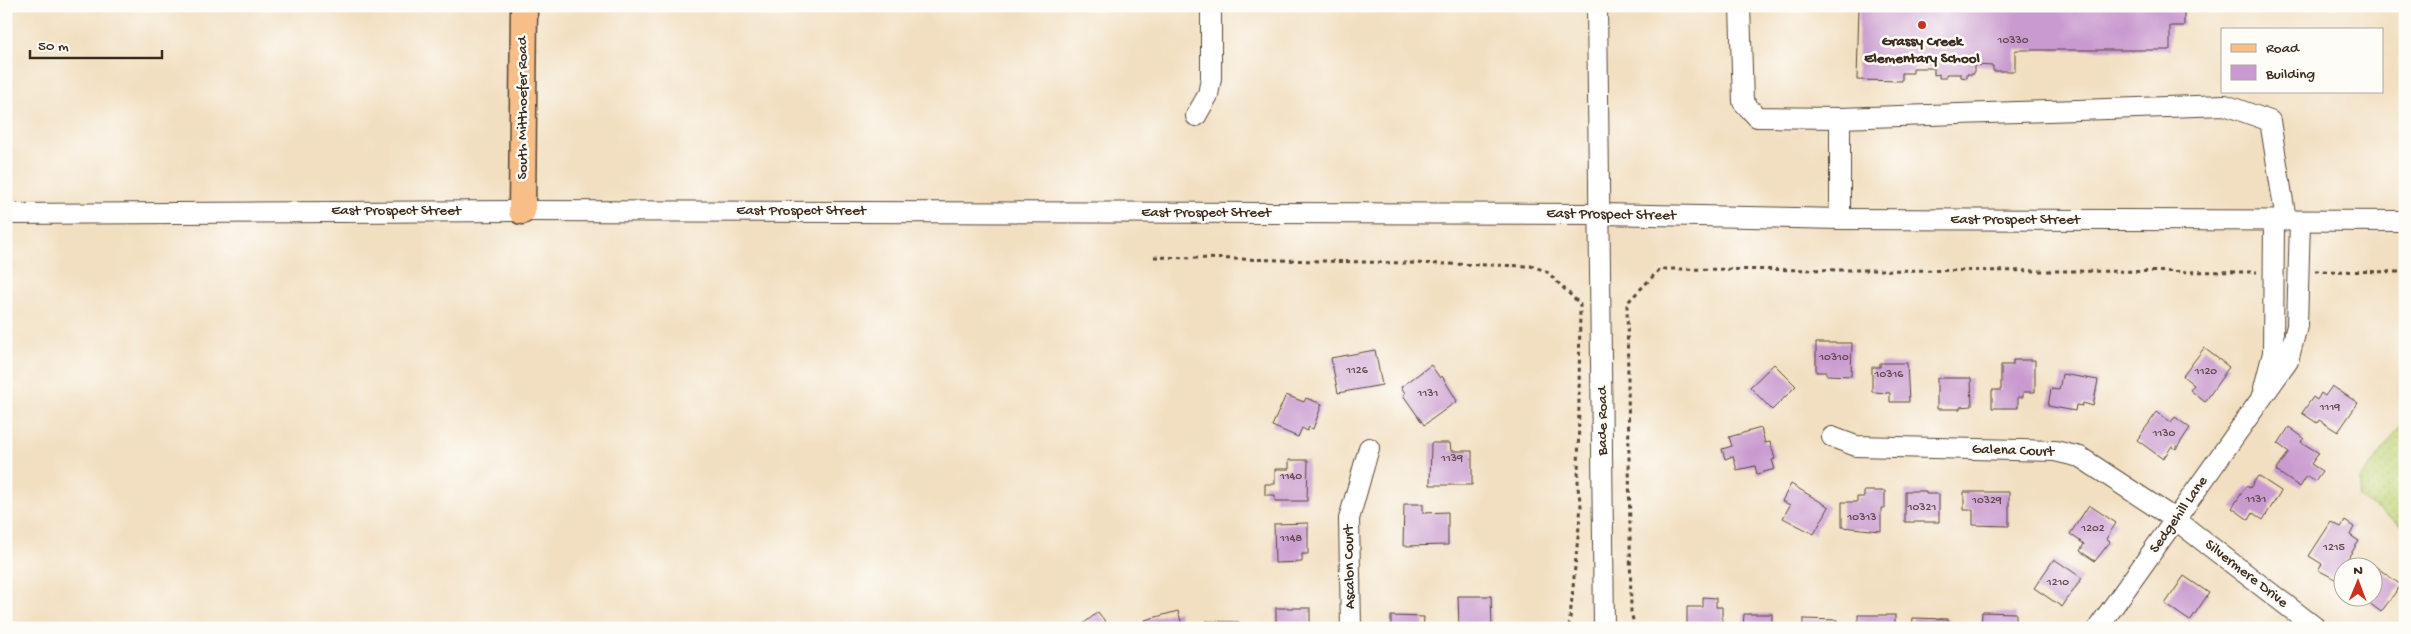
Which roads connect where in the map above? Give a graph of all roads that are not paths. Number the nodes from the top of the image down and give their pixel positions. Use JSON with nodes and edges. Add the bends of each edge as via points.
{"nodes":[{"id":1,"x":524,"y":6,"type":"edge"},
{"id":2,"x":1211,"y":6,"type":"edge"},
{"id":3,"x":1597,"y":6,"type":"edge"},
{"id":4,"x":1740,"y":6,"type":"edge"},
{"id":5,"x":1196,"y":116,"type":"dead end"},
{"id":6,"x":1840,"y":118,"type":"junction"},
{"id":7,"x":522,"y":211,"type":"junction"},
{"id":8,"x":6,"y":214,"type":"edge"},
{"id":9,"x":1601,"y":214,"type":"junction"},
{"id":10,"x":1840,"y":220,"type":"junction"},
{"id":11,"x":2287,"y":221,"type":"junction"},
{"id":12,"x":2405,"y":221,"type":"edge"},
{"id":13,"x":1832,"y":437,"type":"dead end"},
{"id":14,"x":1369,"y":448,"type":"dead end"},
{"id":15,"x":2176,"y":520,"type":"junction"},
{"id":16,"x":1351,"y":628,"type":"edge"},
{"id":17,"x":1604,"y":628,"type":"edge"},
{"id":18,"x":2098,"y":628,"type":"edge"},
{"id":19,"x":2316,"y":628,"type":"edge"}],
"edges":[{"from":1,"to":7,"type":"main road","name":"South Mitthoefer Road"},
{"from":2,"to":5,"type":"street","via":[[1211,78],[1208,95]]},
{"from":3,"to":9,"type":"street","name":"Bade Road"},
{"from":4,"to":6,"type":"street","via":[[1743,102],[1756,117]]},
{"from":6,"to":10,"type":"street"},
{"from":6,"to":11,"type":"street","name":"Sedgehill Lane","via":[[2225,105],[2270,121]]},
{"from":7,"to":8,"type":"street","name":"East Prospect Street"},
{"from":7,"to":9,"type":"street","name":"East Prospect Street"},
{"from":9,"to":10,"type":"street","name":"East Prospect Street"},
{"from":9,"to":17,"type":"street","name":"Bade Road"},
{"from":10,"to":11,"type":"street","name":"East Prospect Street"},
{"from":11,"to":12,"type":"street","name":"East Prospect Street"},
{"from":11,"to":15,"type":"street","name":"Sedgehill Lane","via":[[2297,326],[2294,344],[2288,360]]},
{"from":13,"to":15,"type":"street","name":"Galena Court","via":[[1856,446],[2054,452],[2080,457]]},
{"from":14,"to":16,"type":"street","name":"Ascalon Court","via":[[1349,519]]},
{"from":15,"to":18,"type":"street","name":"Sedgehill Lane"},
{"from":15,"to":19,"type":"street","name":"Silvermere Drive"}]}
